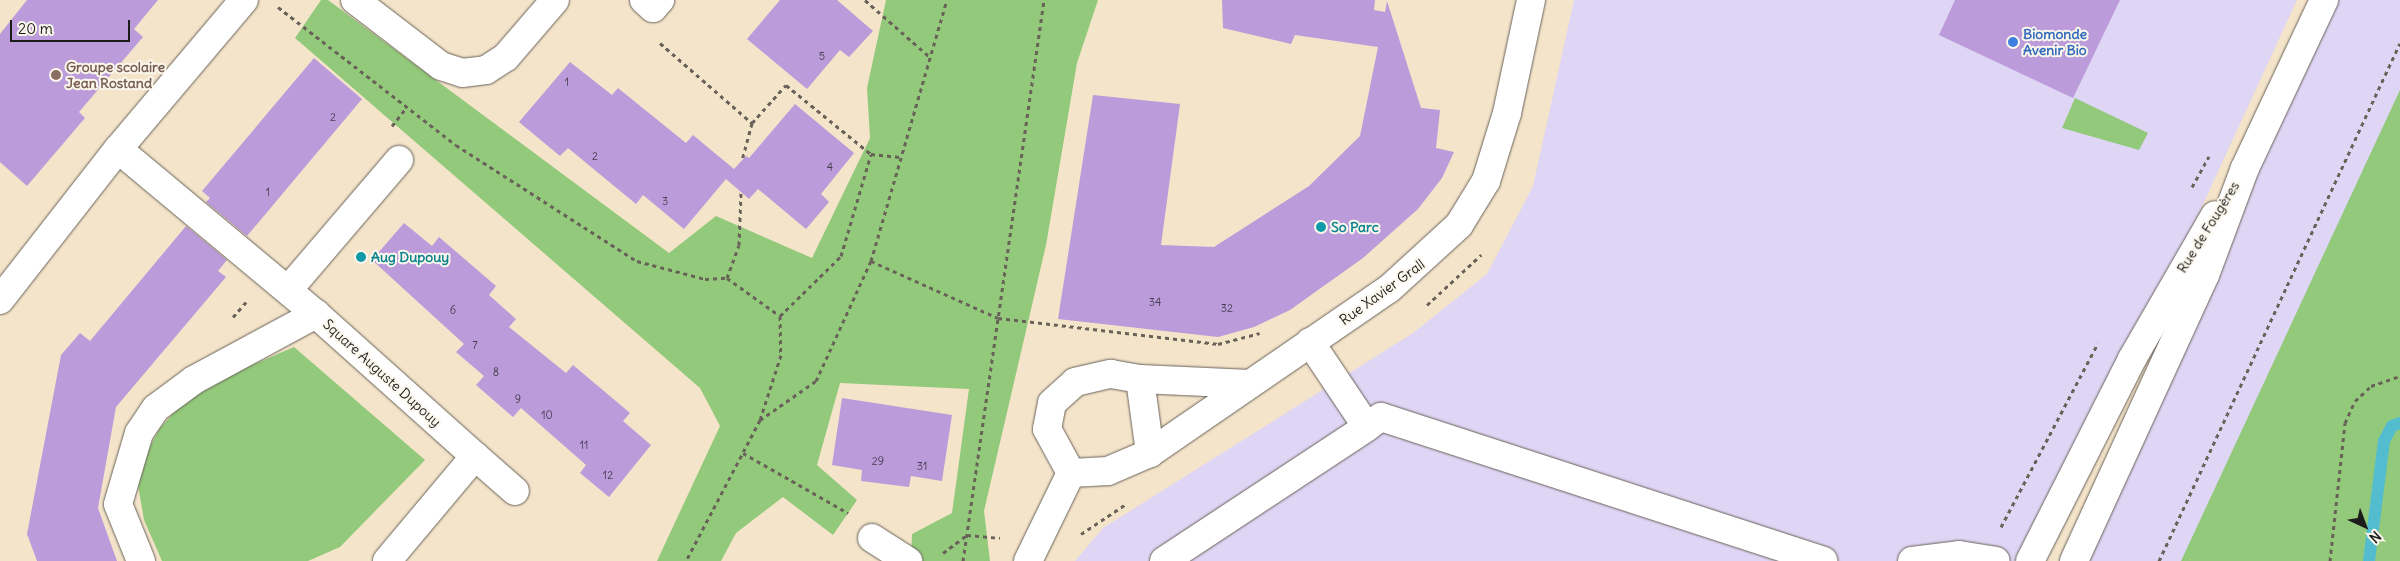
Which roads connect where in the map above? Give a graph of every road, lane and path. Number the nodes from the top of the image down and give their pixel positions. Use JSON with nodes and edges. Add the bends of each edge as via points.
{"nodes":[{"id":1,"x":244,"y":0,"type":"edge"},
{"id":2,"x":270,"y":0,"type":"edge"},
{"id":3,"x":355,"y":0,"type":"edge"},
{"id":4,"x":555,"y":0,"type":"edge"},
{"id":5,"x":865,"y":0,"type":"edge"},
{"id":6,"x":947,"y":0,"type":"edge"},
{"id":7,"x":1044,"y":0,"type":"edge"},
{"id":8,"x":1531,"y":0,"type":"edge"},
{"id":9,"x":2324,"y":0,"type":"edge"},
{"id":10,"x":652,"y":2,"type":"edge"},
{"id":11,"x":2400,"y":43,"type":"edge"},
{"id":12,"x":931,"y":58,"type":"junction"},
{"id":13,"x":752,"y":123,"type":"junction"},
{"id":14,"x":118,"y":149,"type":"junction"},
{"id":15,"x":871,"y":154,"type":"junction"},
{"id":16,"x":900,"y":157,"type":"junction"},
{"id":17,"x":399,"y":160,"type":"dead end"},
{"id":18,"x":742,"y":161,"type":"dead end"},
{"id":19,"x":2245,"y":168,"type":"junction"},
{"id":20,"x":741,"y":192,"type":"dead end"},
{"id":21,"x":871,"y":261,"type":"junction"},
{"id":22,"x":727,"y":278,"type":"junction"},
{"id":23,"x":278,"y":282,"type":"junction"},
{"id":24,"x":0,"y":300,"type":"edge"},
{"id":25,"x":316,"y":314,"type":"junction"},
{"id":26,"x":780,"y":316,"type":"junction"},
{"id":27,"x":998,"y":318,"type":"junction"},
{"id":28,"x":232,"y":319,"type":"dead end"},
{"id":29,"x":1270,"y":328,"type":"dead end"},
{"id":30,"x":1310,"y":342,"type":"junction"},
{"id":31,"x":2400,"y":376,"type":"edge"},
{"id":32,"x":1140,"y":379,"type":"junction"},
{"id":33,"x":1250,"y":384,"type":"junction"},
{"id":34,"x":760,"y":420,"type":"junction"},
{"id":35,"x":1367,"y":427,"type":"junction"},
{"id":36,"x":743,"y":453,"type":"junction"},
{"id":37,"x":1150,"y":454,"type":"junction"},
{"id":38,"x":475,"y":456,"type":"junction"},
{"id":39,"x":1071,"y":473,"type":"junction"},
{"id":40,"x":514,"y":490,"type":"dead end"},
{"id":41,"x":872,"y":538,"type":"joint"},
{"id":42,"x":141,"y":561,"type":"edge"},
{"id":43,"x":387,"y":561,"type":"edge"},
{"id":44,"x":686,"y":561,"type":"edge"},
{"id":45,"x":908,"y":561,"type":"edge"},
{"id":46,"x":963,"y":561,"type":"edge"},
{"id":47,"x":1028,"y":561,"type":"edge"},
{"id":48,"x":1164,"y":561,"type":"edge"},
{"id":49,"x":1824,"y":561,"type":"edge"},
{"id":50,"x":1912,"y":561,"type":"edge"},
{"id":51,"x":1996,"y":561,"type":"edge"},
{"id":52,"x":2030,"y":561,"type":"edge"},
{"id":53,"x":2074,"y":561,"type":"edge"},
{"id":54,"x":2159,"y":561,"type":"edge"},
{"id":55,"x":2330,"y":561,"type":"edge"}],
"edges":[{"from":1,"to":14,"type":"street"},
{"from":2,"to":22,"type":"path","via":[[456,146],[638,261],[705,279]]},
{"from":3,"to":4,"type":"street","via":[[441,66],[462,73],[486,70],[506,57]]},
{"from":5,"to":12,"type":"path"},
{"from":6,"to":12,"type":"path"},
{"from":7,"to":27,"type":"path"},
{"from":8,"to":30,"type":"street","name":"Rue Xavier Grall","via":[[1507,112],[1486,181],[1459,225],[1389,289]]},
{"from":9,"to":19,"type":"street"},
{"from":10,"to":13,"type":"path","via":[[659,42]]},
{"from":11,"to":54,"type":"path"},
{"from":12,"to":16,"type":"path"},
{"from":13,"to":15,"type":"path","via":[[786,85]]},
{"from":13,"to":18,"type":"path"},
{"from":14,"to":23,"type":"street","name":"Square Auguste Dupouy"},
{"from":14,"to":24,"type":"street"},
{"from":15,"to":16,"type":"path"},
{"from":15,"to":26,"type":"path","via":[[841,256]]},
{"from":16,"to":21,"type":"path"},
{"from":17,"to":23,"type":"street"},
{"from":19,"to":52,"type":"street","name":"Rue de Fougères","via":[[2142,342]]},
{"from":19,"to":53,"type":"street","name":"Rue de Fougères","via":[[2205,275]]},
{"from":20,"to":22,"type":"path","via":[[739,245]]},
{"from":21,"to":27,"type":"path"},
{"from":21,"to":34,"type":"path","via":[[816,381]]},
{"from":22,"to":26,"type":"path"},
{"from":23,"to":25,"type":"street","name":"Square Auguste Dupouy"},
{"from":23,"to":28,"type":"path"},
{"from":25,"to":38,"type":"street","name":"Square Auguste Dupouy"},
{"from":25,"to":42,"type":"street","via":[[194,380],[156,408],[139,433],[118,504]]},
{"from":26,"to":34,"type":"path","via":[[781,355]]},
{"from":27,"to":29,"type":"path","via":[[1218,344]]},
{"from":27,"to":46,"type":"path"},
{"from":30,"to":33,"type":"street","name":"Rue Xavier Grall"},
{"from":30,"to":35,"type":"street"},
{"from":31,"to":55,"type":"path","via":[[2371,386],[2356,401],[2345,423]]},
{"from":32,"to":33,"type":"street"},
{"from":32,"to":37,"type":"street"},
{"from":32,"to":39,"type":"street","via":[[1111,374],[1075,382],[1052,403],[1047,428]]},
{"from":33,"to":37,"type":"street","name":"Rue Xavier Grall"},
{"from":34,"to":36,"type":"path"},
{"from":35,"to":48,"type":"street"},
{"from":35,"to":49,"type":"street","via":[[1381,417]]},
{"from":36,"to":41,"type":"path","via":[[857,518]]},
{"from":36,"to":44,"type":"path"},
{"from":37,"to":39,"type":"street","name":"Rue Xavier Grall","via":[[1108,471]]},
{"from":38,"to":40,"type":"street","name":"Square Auguste Dupouy"},
{"from":38,"to":43,"type":"street"},
{"from":39,"to":47,"type":"street"},
{"from":41,"to":45,"type":"street"},
{"from":50,"to":51,"type":"street","via":[[1959,555]]}]}
